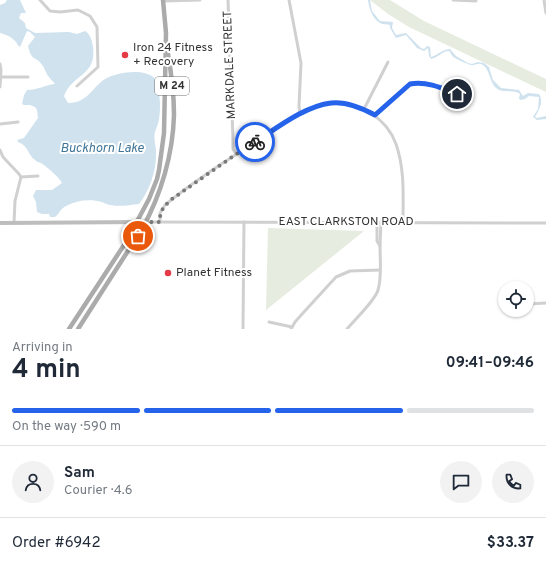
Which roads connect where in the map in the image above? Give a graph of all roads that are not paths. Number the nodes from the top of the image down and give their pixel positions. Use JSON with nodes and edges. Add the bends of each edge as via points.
{"nodes":[{"id":1,"x":40,"y":0,"type":"edge"},
{"id":2,"x":200,"y":0,"type":"edge"},
{"id":3,"x":228,"y":0,"type":"edge"},
{"id":4,"x":289,"y":0,"type":"edge"},
{"id":5,"x":453,"y":0,"type":"edge"},
{"id":6,"x":544,"y":0,"type":"edge"},
{"id":7,"x":163,"y":1,"type":"edge"},
{"id":8,"x":476,"y":2,"type":"dead end"},
{"id":9,"x":546,"y":13,"type":"edge"},
{"id":10,"x":166,"y":40,"type":"junction"},
{"id":11,"x":388,"y":62,"type":"dead end"},
{"id":12,"x":0,"y":64,"type":"edge"},
{"id":13,"x":28,"y":76,"type":"dead end"},
{"id":14,"x":1,"y":77,"type":"junction"},
{"id":15,"x":78,"y":86,"type":"dead end"},
{"id":16,"x":0,"y":87,"type":"edge"},
{"id":17,"x":457,"y":94,"type":"dead end"},
{"id":18,"x":164,"y":109,"type":"junction"},
{"id":19,"x":364,"y":110,"type":"junction"},
{"id":20,"x":174,"y":114,"type":"junction"},
{"id":21,"x":300,"y":114,"type":"junction"},
{"id":22,"x":375,"y":115,"type":"junction"},
{"id":23,"x":18,"y":122,"type":"dead end"},
{"id":24,"x":0,"y":124,"type":"edge"},
{"id":25,"x":164,"y":133,"type":"junction"},
{"id":26,"x":173,"y":133,"type":"junction"},
{"id":27,"x":0,"y":150,"type":"edge"},
{"id":28,"x":236,"y":154,"type":"junction"},
{"id":29,"x":1,"y":156,"type":"edge"},
{"id":30,"x":38,"y":176,"type":"dead end"},
{"id":31,"x":21,"y":177,"type":"junction"},
{"id":32,"x":14,"y":222,"type":"junction"},
{"id":33,"x":137,"y":222,"type":"junction"},
{"id":34,"x":146,"y":222,"type":"junction"},
{"id":35,"x":160,"y":222,"type":"junction"},
{"id":36,"x":244,"y":222,"type":"junction"},
{"id":37,"x":379,"y":222,"type":"junction"},
{"id":38,"x":403,"y":222,"type":"junction"},
{"id":39,"x":0,"y":223,"type":"edge"},
{"id":40,"x":546,"y":223,"type":"edge"},
{"id":41,"x":119,"y":253,"type":"junction"},
{"id":42,"x":380,"y":270,"type":"junction"},
{"id":43,"x":104,"y":288,"type":"junction"},
{"id":44,"x":86,"y":303,"type":"junction"},
{"id":45,"x":546,"y":303,"type":"edge"},
{"id":46,"x":534,"y":304,"type":"edge"},
{"id":47,"x":91,"y":308,"type":"junction"},
{"id":48,"x":269,"y":322,"type":"dead end"},
{"id":49,"x":292,"y":328,"type":"edge"},
{"id":50,"x":69,"y":329,"type":"edge"},
{"id":51,"x":78,"y":329,"type":"edge"},
{"id":52,"x":243,"y":329,"type":"edge"},
{"id":53,"x":347,"y":329,"type":"edge"}],
"edges":[{"from":1,"to":15,"type":"street","via":[[50,11],[84,12],[97,27],[98,67]]},
{"from":2,"to":7,"type":"street"},
{"from":3,"to":28,"type":"street","name":"MARKDALE STREET","via":[[233,148]]},
{"from":4,"to":21,"type":"street","via":[[301,63]]},
{"from":5,"to":8,"type":"street"},
{"from":6,"to":9,"type":"street"},
{"from":7,"to":10,"type":"main road","number":"M 24"},
{"from":10,"to":18,"type":"main road","number":"M 24"},
{"from":10,"to":20,"type":"main road","number":"M 24"},
{"from":11,"to":19,"type":"street"},
{"from":12,"to":14,"type":"street"},
{"from":13,"to":14,"type":"street"},
{"from":14,"to":16,"type":"street"},
{"from":17,"to":22,"type":"street","via":[[433,85],[410,84]]},
{"from":18,"to":20,"type":"main road","via":[[171,116]]},
{"from":18,"to":25,"type":"main road","number":"M 24"},
{"from":19,"to":21,"type":"street","via":[[331,103]]},
{"from":19,"to":22,"type":"street"},
{"from":20,"to":26,"type":"main road","number":"M 24"},
{"from":21,"to":28,"type":"street"},
{"from":22,"to":38,"type":"street","via":[[394,139],[402,165]]},
{"from":23,"to":24,"type":"street"},
{"from":25,"to":26,"type":"main road","via":[[168,130]]},
{"from":25,"to":33,"type":"main road","number":"M 24","via":[[157,179]]},
{"from":26,"to":34,"type":"main road","number":"M 24","via":[[162,183]]},
{"from":27,"to":29,"type":"street"},
{"from":28,"to":35,"type":"street","via":[[165,205],[160,213]]},
{"from":29,"to":31,"type":"street"},
{"from":30,"to":31,"type":"street"},
{"from":31,"to":32,"type":"street","via":[[15,202]]},
{"from":32,"to":33,"type":"main road"},
{"from":32,"to":39,"type":"main road"},
{"from":33,"to":34,"type":"main road"},
{"from":33,"to":41,"type":"main road","number":"M 24"},
{"from":34,"to":35,"type":"street","name":"EAST CLARKSTON ROAD"},
{"from":34,"to":43,"type":"main road","number":"M 24"},
{"from":35,"to":36,"type":"street","name":"EAST CLARKSTON ROAD"},
{"from":36,"to":37,"type":"street","name":"EAST CLARKSTON ROAD"},
{"from":36,"to":52,"type":"street"},
{"from":37,"to":38,"type":"street","name":"EAST CLARKSTON ROAD"},
{"from":37,"to":42,"type":"street","via":[[377,241],[380,246]]},
{"from":38,"to":40,"type":"street","name":"EAST CLARKSTON ROAD"},
{"from":41,"to":43,"type":"main road","via":[[102,283]]},
{"from":41,"to":44,"type":"main road","number":"M 24"},
{"from":42,"to":49,"type":"street","via":[[350,271],[336,277]]},
{"from":42,"to":53,"type":"street","via":[[376,295]]},
{"from":43,"to":47,"type":"main road","number":"M 24"},
{"from":44,"to":47,"type":"main road"},
{"from":44,"to":50,"type":"main road","number":"M 24"},
{"from":45,"to":46,"type":"street"},
{"from":47,"to":51,"type":"main road","number":"M 24"},
{"from":48,"to":49,"type":"street"}]}
